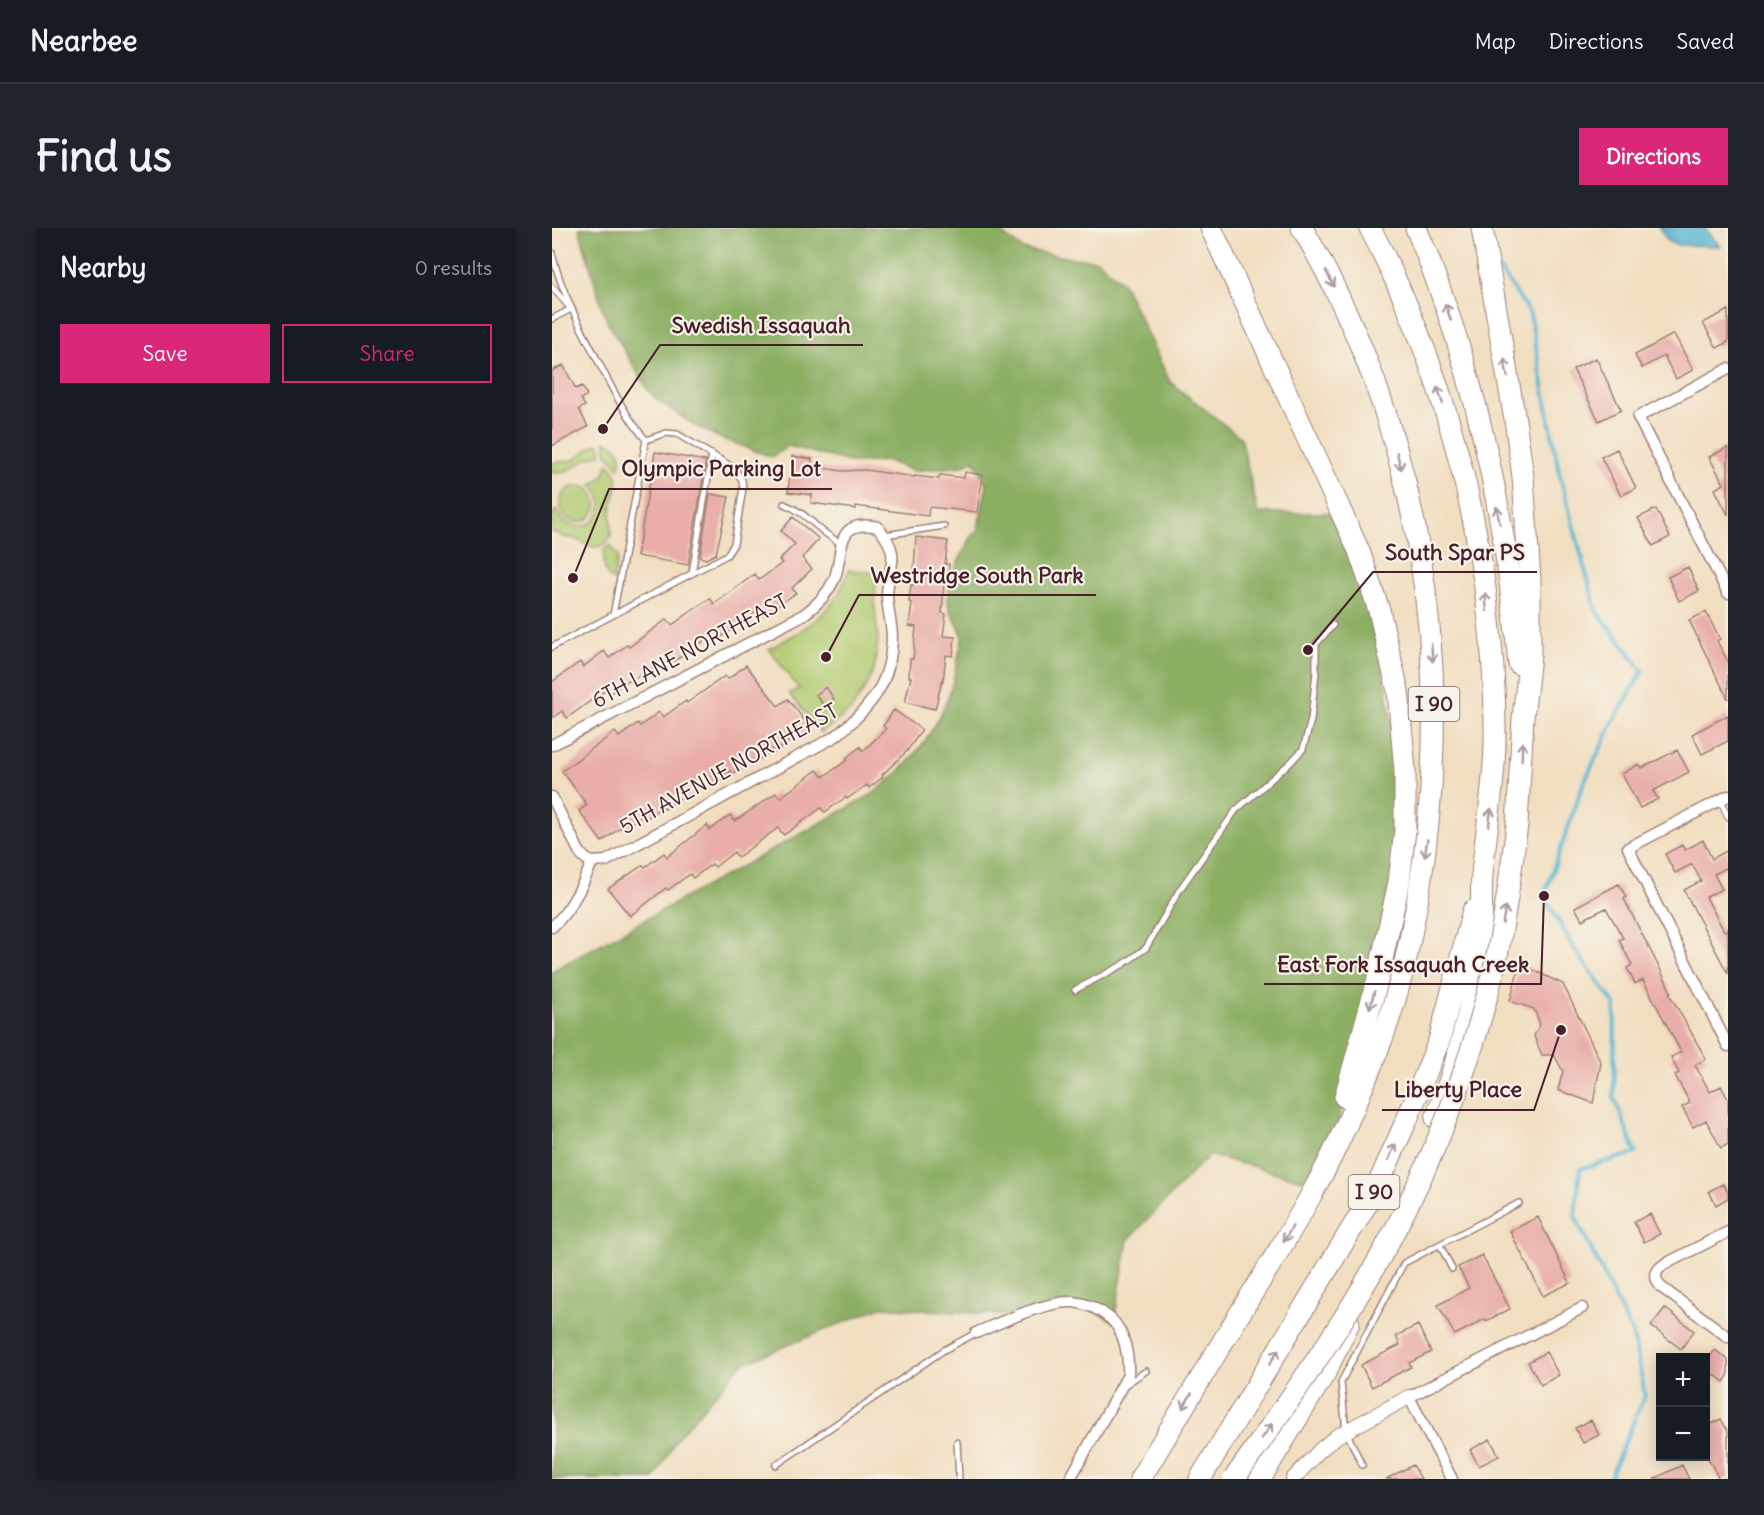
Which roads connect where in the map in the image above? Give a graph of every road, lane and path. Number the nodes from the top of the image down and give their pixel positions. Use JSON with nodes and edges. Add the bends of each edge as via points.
{"nodes":[{"id":1,"x":1200,"y":228,"type":"edge"},
{"id":2,"x":1211,"y":228,"type":"edge"},
{"id":3,"x":1302,"y":228,"type":"edge"},
{"id":4,"x":1370,"y":228,"type":"edge"},
{"id":5,"x":1416,"y":228,"type":"edge"},
{"id":6,"x":1482,"y":228,"type":"edge"},
{"id":7,"x":552,"y":253,"type":"edge"},
{"id":8,"x":552,"y":287,"type":"edge"},
{"id":9,"x":571,"y":309,"type":"junction"},
{"id":10,"x":552,"y":319,"type":"edge"},
{"id":11,"x":1726,"y":374,"type":"edge"},
{"id":12,"x":646,"y":440,"type":"junction"},
{"id":13,"x":712,"y":454,"type":"junction"},
{"id":14,"x":784,"y":504,"type":"dead end"},
{"id":15,"x":944,"y":526,"type":"dead end"},
{"id":16,"x":885,"y":535,"type":"junction"},
{"id":17,"x":841,"y":543,"type":"junction"},
{"id":18,"x":692,"y":573,"type":"junction"},
{"id":19,"x":1728,"y":593,"type":"edge"},
{"id":20,"x":613,"y":615,"type":"junction"},
{"id":21,"x":1333,"y":625,"type":"dead end"},
{"id":22,"x":552,"y":647,"type":"edge"},
{"id":23,"x":1524,"y":718,"type":"junction"},
{"id":24,"x":552,"y":745,"type":"edge"},
{"id":25,"x":552,"y":797,"type":"edge"},
{"id":26,"x":1724,"y":798,"type":"edge"},
{"id":27,"x":1728,"y":817,"type":"edge"},
{"id":28,"x":592,"y":862,"type":"junction"},
{"id":29,"x":1482,"y":875,"type":"junction"},
{"id":30,"x":1389,"y":922,"type":"junction"},
{"id":31,"x":552,"y":927,"type":"edge"},
{"id":32,"x":1075,"y":990,"type":"dead end"},
{"id":33,"x":1728,"y":1046,"type":"edge"},
{"id":34,"x":1317,"y":1184,"type":"junction"},
{"id":35,"x":1519,"y":1203,"type":"dead end"},
{"id":36,"x":1728,"y":1232,"type":"edge"},
{"id":37,"x":1440,"y":1245,"type":"junction"},
{"id":38,"x":1452,"y":1269,"type":"dead end"},
{"id":39,"x":1582,"y":1308,"type":"dead end"},
{"id":40,"x":976,"y":1333,"type":"joint"},
{"id":41,"x":1728,"y":1337,"type":"edge"},
{"id":42,"x":1146,"y":1371,"type":"dead end"},
{"id":43,"x":1124,"y":1386,"type":"junction"},
{"id":44,"x":1409,"y":1397,"type":"junction"},
{"id":45,"x":1346,"y":1431,"type":"junction"},
{"id":46,"x":957,"y":1442,"type":"dead end"},
{"id":47,"x":776,"y":1465,"type":"dead end"},
{"id":48,"x":1362,"y":1465,"type":"dead end"},
{"id":49,"x":1294,"y":1478,"type":"edge"},
{"id":50,"x":959,"y":1479,"type":"edge"},
{"id":51,"x":1070,"y":1479,"type":"edge"},
{"id":52,"x":1140,"y":1479,"type":"edge"},
{"id":53,"x":1200,"y":1479,"type":"edge"},
{"id":54,"x":1234,"y":1479,"type":"edge"},
{"id":55,"x":1260,"y":1479,"type":"edge"},
{"id":56,"x":1452,"y":1479,"type":"edge"}],
"edges":[{"from":1,"to":30,"type":"highway","via":[[1338,531],[1372,622],[1395,748],[1397,828]]},
{"from":2,"to":30,"type":"highway","via":[[1348,526],[1386,632],[1398,691],[1405,771],[1404,840]]},
{"from":3,"to":34,"type":"highway","number":"I 90","one_way":true,"via":[[1358,340],[1398,453],[1422,566],[1434,677],[1430,817],[1404,965],[1380,1046]]},
{"from":29,"to":4,"type":"highway","number":"I 90","one_way":true,"via":[[1495,738],[1492,659],[1478,548],[1461,469],[1432,371]]},
{"from":23,"to":5,"type":"highway","one_way":true,"via":[[1510,578],[1472,387]]},
{"from":23,"to":6,"type":"highway","one_way":true,"via":[[1531,614],[1526,507]]},
{"from":7,"to":9,"type":"lane"},
{"from":8,"to":9,"type":"lane"},
{"from":9,"to":10,"type":"lane"},
{"from":9,"to":12,"type":"lane","via":[[630,421]]},
{"from":11,"to":19,"type":"street","via":[[1638,417]]},
{"from":12,"to":13,"type":"lane","via":[[671,432]]},
{"from":12,"to":20,"type":"lane"},
{"from":13,"to":18,"type":"lane"},
{"from":13,"to":18,"type":"lane","via":[[734,468],[742,480],[734,544],[727,555]]},
{"from":14,"to":17,"type":"lane","via":[[803,513],[825,535]]},
{"from":15,"to":16,"type":"lane"},
{"from":16,"to":17,"type":"street","via":[[878,527],[864,524],[851,529]]},
{"from":16,"to":28,"type":"street","name":"5TH AVENUE NORTHEAST","via":[[893,562],[887,596],[891,655],[880,691],[860,716],[836,736],[606,861]]},
{"from":17,"to":24,"type":"street","name":"6TH LANE NORTHEAST","via":[[834,580],[816,605],[803,615]]},
{"from":18,"to":20,"type":"lane"},
{"from":20,"to":22,"type":"lane"},
{"from":21,"to":32,"type":"lane","via":[[1316,644],[1311,720],[1303,749],[1236,810],[1180,889],[1146,948]]},
{"from":54,"to":23,"type":"highway","one_way":true,"bridge":true,"via":[[1351,1307],[1433,1150],[1464,1070],[1489,988],[1504,919]]},
{"from":25,"to":28,"type":"street","via":[[580,853]]},
{"from":26,"to":27,"type":"lane"},
{"from":26,"to":33,"type":"street","via":[[1628,848]]},
{"from":28,"to":31,"type":"street","via":[[585,881]]},
{"from":53,"to":29,"type":"highway","number":"I 90","one_way":true,"via":[[1377,1187],[1439,1041]]},
{"from":29,"to":55,"type":"highway","via":[[1480,951],[1463,1035],[1441,1107],[1401,1209],[1331,1361]]},
{"from":30,"to":34,"type":"highway","one_way":true,"via":[[1351,1078]]},
{"from":34,"to":52,"type":"highway","number":"I 90","one_way":true},
{"from":35,"to":37,"type":"lane"},
{"from":36,"to":41,"type":"street","via":[[1658,1268],[1656,1274],[1661,1287]]},
{"from":37,"to":38,"type":"lane"},
{"from":37,"to":45,"type":"lane","via":[[1404,1263],[1341,1382]]},
{"from":39,"to":44,"type":"street"},
{"from":40,"to":43,"type":"street","via":[[1017,1316],[1071,1302],[1084,1304],[1100,1310],[1120,1331],[1129,1362]]},
{"from":40,"to":47,"type":"lane","via":[[944,1350]]},
{"from":42,"to":43,"type":"lane"},
{"from":43,"to":51,"type":"street"},
{"from":44,"to":45,"type":"street"},
{"from":44,"to":56,"type":"street"},
{"from":45,"to":48,"type":"lane"},
{"from":45,"to":49,"type":"street","via":[[1320,1450]]},
{"from":46,"to":50,"type":"lane"}]}
